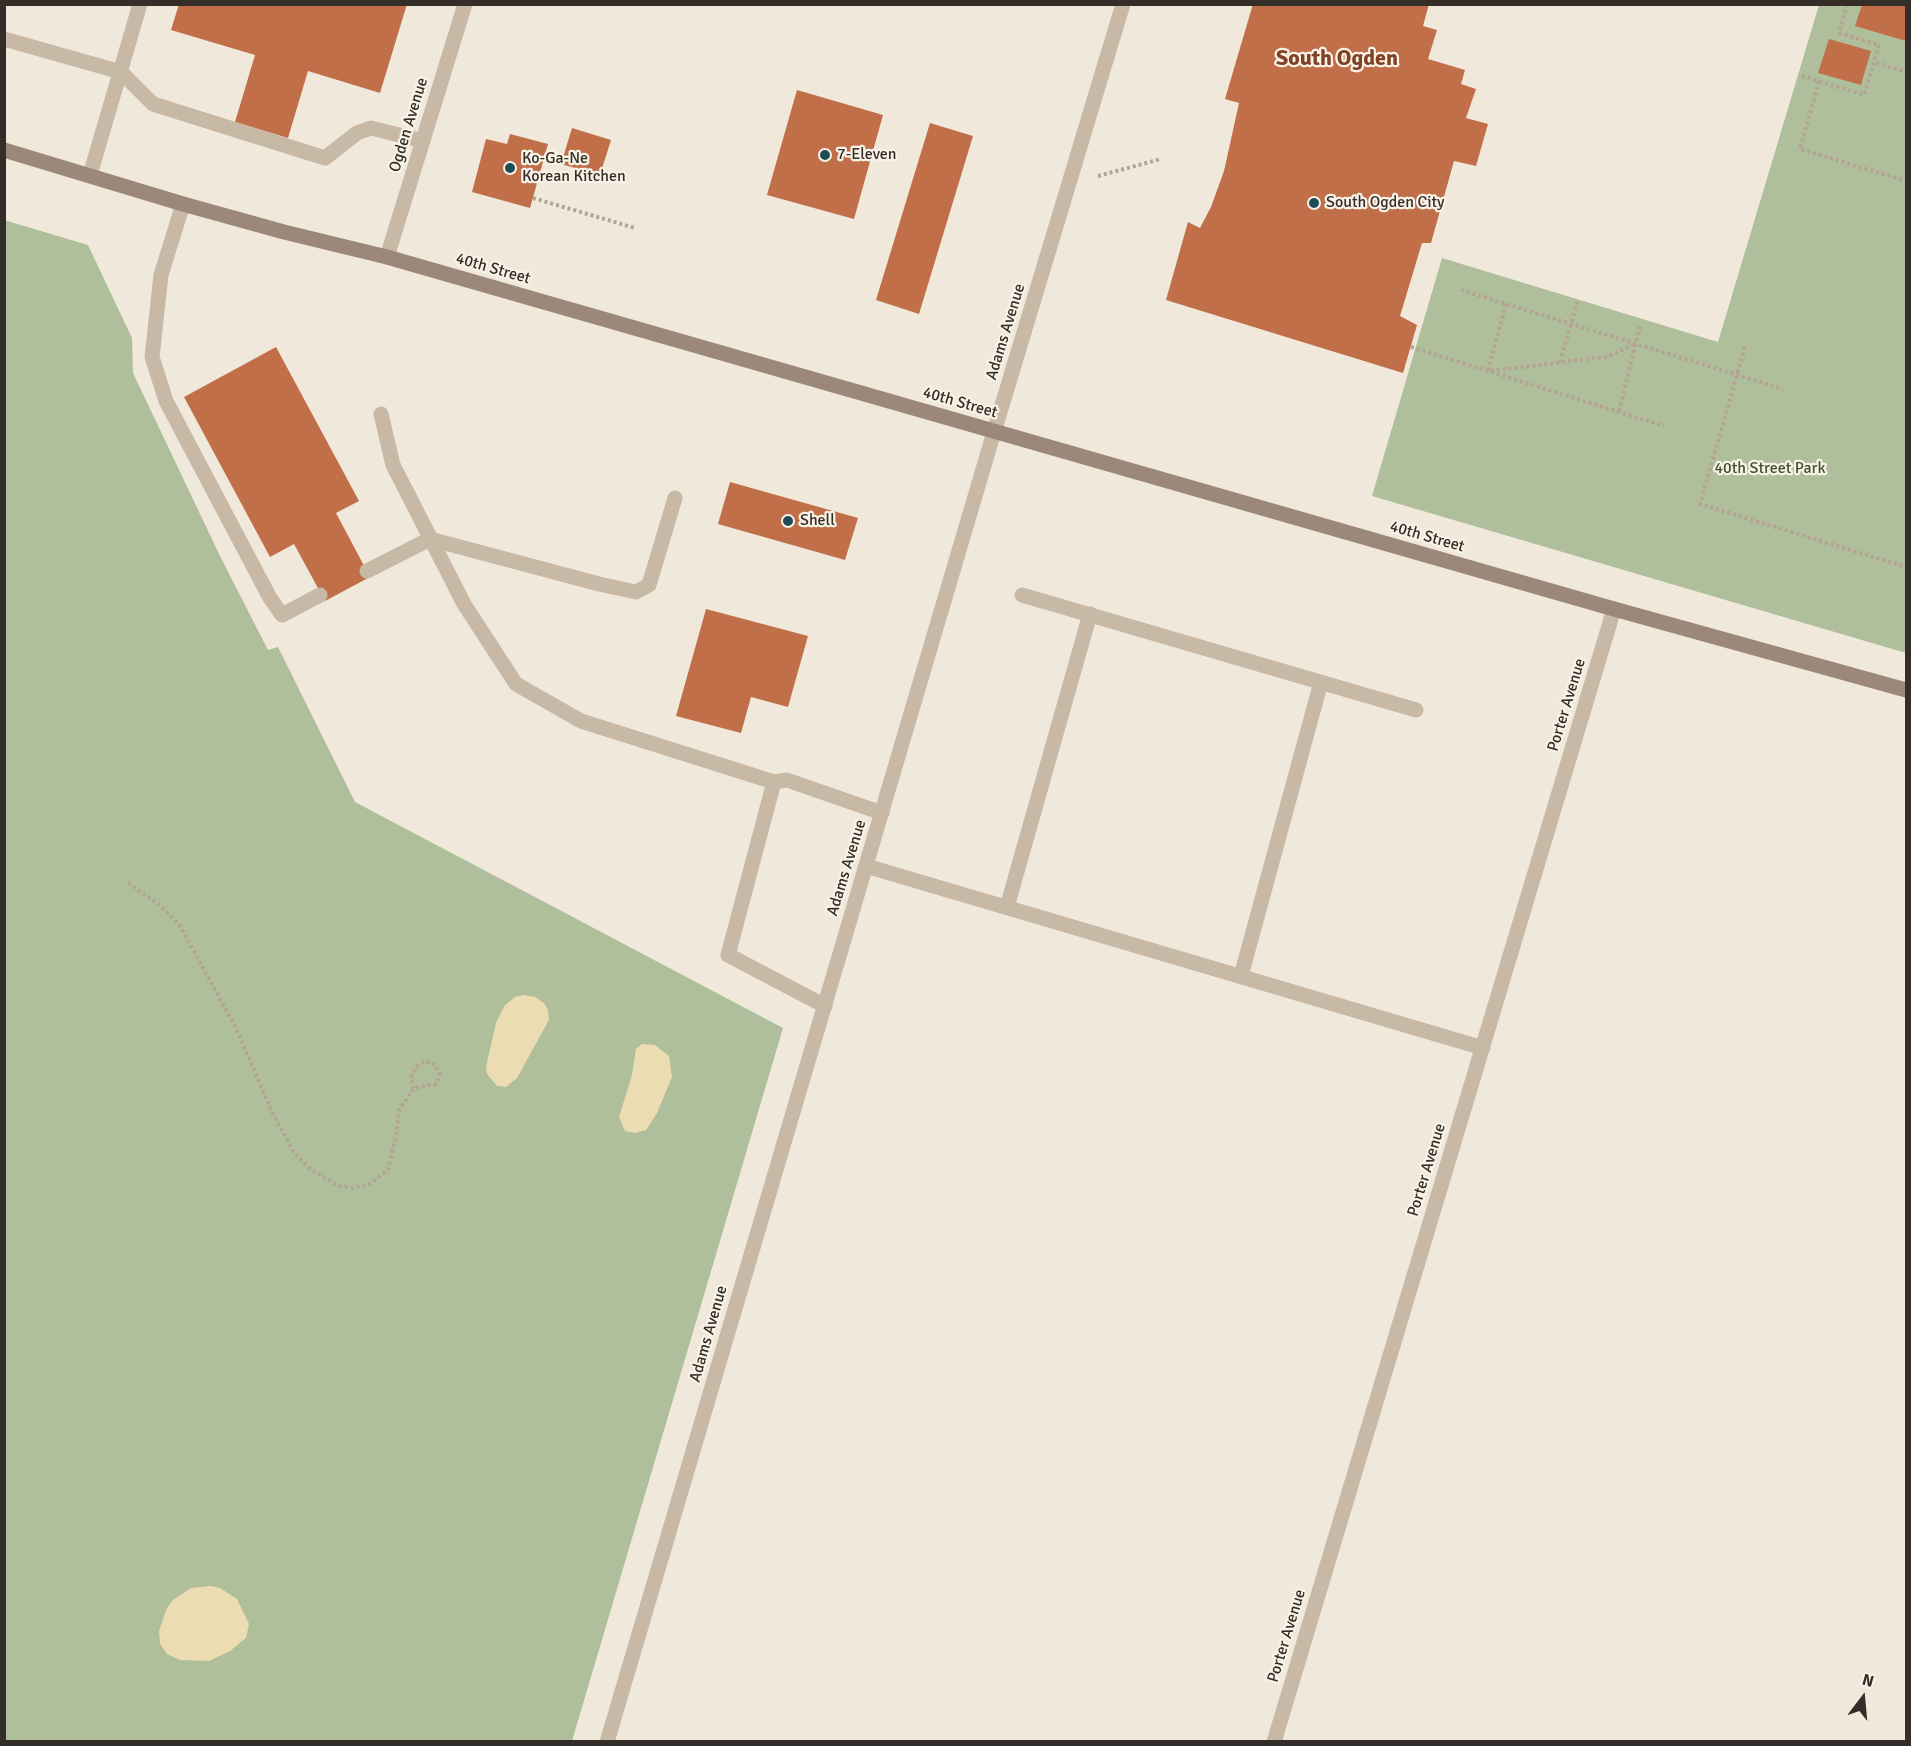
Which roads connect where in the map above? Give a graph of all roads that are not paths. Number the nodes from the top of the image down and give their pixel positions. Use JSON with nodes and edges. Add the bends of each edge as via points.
{"nodes":[{"id":1,"x":140,"y":4,"type":"edge"},
{"id":2,"x":465,"y":4,"type":"edge"},
{"id":3,"x":1123,"y":4,"type":"edge"},
{"id":4,"x":4,"y":39,"type":"edge"},
{"id":5,"x":121,"y":72,"type":"junction"},
{"id":6,"x":423,"y":141,"type":"junction"},
{"id":7,"x":4,"y":150,"type":"edge"},
{"id":8,"x":90,"y":175,"type":"junction"},
{"id":9,"x":183,"y":204,"type":"junction"},
{"id":10,"x":387,"y":257,"type":"junction"},
{"id":11,"x":381,"y":414,"type":"dead end"},
{"id":12,"x":994,"y":432,"type":"junction"},
{"id":13,"x":675,"y":498,"type":"dead end"},
{"id":14,"x":430,"y":538,"type":"junction"},
{"id":15,"x":367,"y":571,"type":"dead end"},
{"id":16,"x":320,"y":595,"type":"dead end"},
{"id":17,"x":1022,"y":595,"type":"dead end"},
{"id":18,"x":1614,"y":609,"type":"junction"},
{"id":19,"x":1090,"y":614,"type":"junction"},
{"id":20,"x":1321,"y":682,"type":"junction"},
{"id":21,"x":1906,"y":690,"type":"edge"},
{"id":22,"x":1416,"y":710,"type":"dead end"},
{"id":23,"x":774,"y":782,"type":"junction"},
{"id":24,"x":882,"y":813,"type":"junction"},
{"id":25,"x":866,"y":866,"type":"junction"},
{"id":26,"x":1007,"y":907,"type":"junction"},
{"id":27,"x":1241,"y":976,"type":"junction"},
{"id":28,"x":825,"y":1006,"type":"junction"},
{"id":29,"x":1483,"y":1047,"type":"junction"},
{"id":30,"x":608,"y":1742,"type":"edge"},
{"id":31,"x":1274,"y":1742,"type":"edge"}],
"edges":[{"from":1,"to":5,"type":"street"},
{"from":2,"to":6,"type":"street","name":"Ogden Avenue"},
{"from":3,"to":12,"type":"street","name":"Adams Avenue"},
{"from":4,"to":5,"type":"street"},
{"from":5,"to":6,"type":"street","via":[[153,104],[325,158],[357,133],[370,128]]},
{"from":5,"to":8,"type":"street"},
{"from":6,"to":10,"type":"street","name":"Ogden Avenue"},
{"from":7,"to":8,"type":"main road","name":"40th Street"},
{"from":8,"to":9,"type":"main road","name":"40th Street"},
{"from":9,"to":10,"type":"main road","name":"40th Street"},
{"from":9,"to":16,"type":"street","via":[[161,275],[152,357],[166,401],[282,615]]},
{"from":10,"to":12,"type":"main road","name":"40th Street"},
{"from":11,"to":14,"type":"street","via":[[393,465]]},
{"from":12,"to":18,"type":"main road","name":"40th Street"},
{"from":12,"to":24,"type":"street","name":"Adams Avenue"},
{"from":13,"to":14,"type":"street","via":[[649,585],[636,592]]},
{"from":14,"to":15,"type":"street"},
{"from":14,"to":23,"type":"street","via":[[464,604],[516,684],[581,722]]},
{"from":17,"to":19,"type":"street"},
{"from":18,"to":21,"type":"main road","name":"40th Street"},
{"from":18,"to":29,"type":"street","name":"Porter Avenue"},
{"from":19,"to":20,"type":"street"},
{"from":19,"to":26,"type":"street"},
{"from":20,"to":22,"type":"street"},
{"from":20,"to":27,"type":"street"},
{"from":23,"to":24,"type":"street","via":[[787,780]]},
{"from":23,"to":28,"type":"street","via":[[728,956]]},
{"from":24,"to":25,"type":"street","name":"Adams Avenue"},
{"from":25,"to":26,"type":"street"},
{"from":25,"to":28,"type":"street","name":"Adams Avenue"},
{"from":26,"to":27,"type":"street"},
{"from":27,"to":29,"type":"street"},
{"from":28,"to":30,"type":"street","name":"Adams Avenue"},
{"from":29,"to":31,"type":"street","name":"Porter Avenue"}]}
